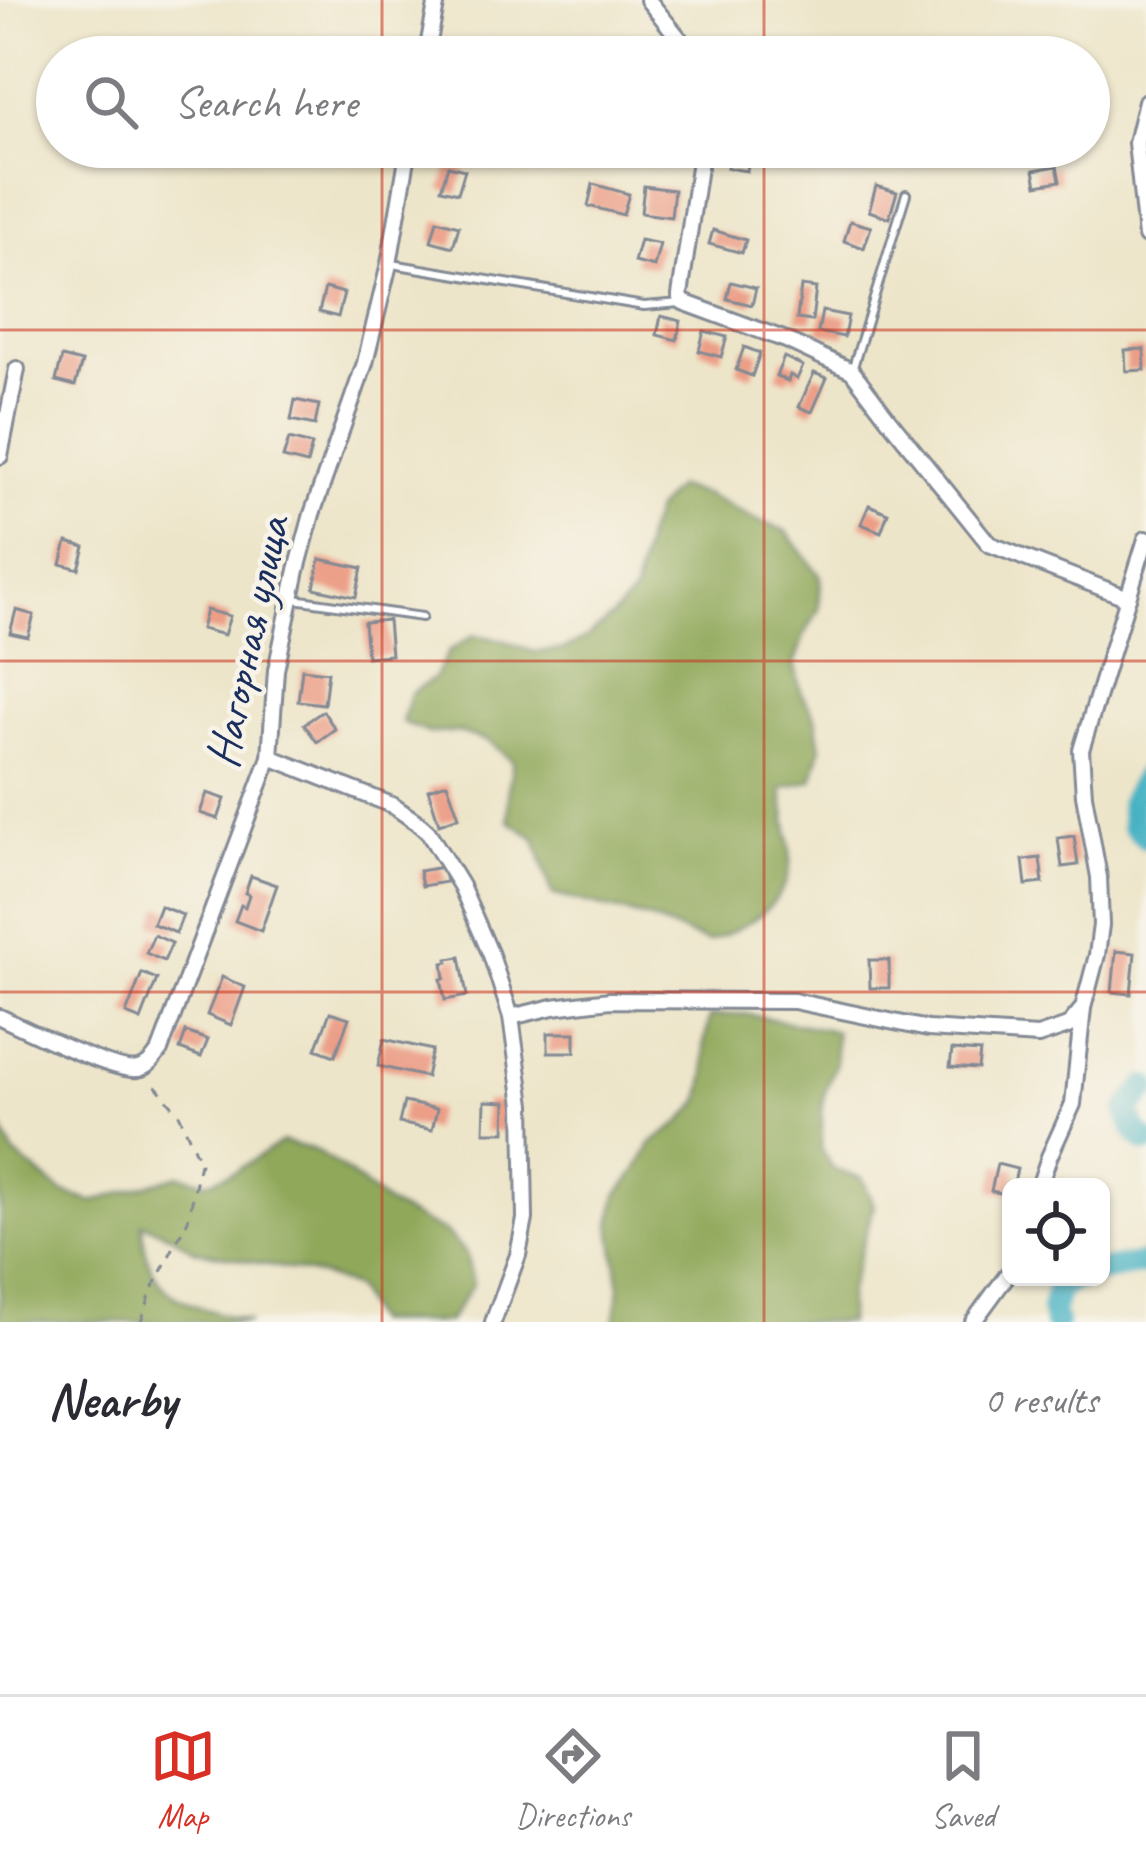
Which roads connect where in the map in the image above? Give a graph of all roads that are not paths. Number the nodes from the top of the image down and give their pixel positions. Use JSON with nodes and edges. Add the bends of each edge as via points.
{"nodes":[{"id":1,"x":437,"y":0,"type":"edge"},
{"id":2,"x":648,"y":0,"type":"edge"},
{"id":3,"x":430,"y":36,"type":"edge"},
{"id":4,"x":674,"y":36,"type":"edge"},
{"id":5,"x":1146,"y":101,"type":"edge"},
{"id":6,"x":405,"y":168,"type":"edge"},
{"id":7,"x":699,"y":168,"type":"edge"},
{"id":8,"x":906,"y":194,"type":"dead end"},
{"id":9,"x":1146,"y":236,"type":"edge"},
{"id":10,"x":389,"y":264,"type":"junction"},
{"id":11,"x":683,"y":302,"type":"junction"},
{"id":12,"x":17,"y":369,"type":"dead end"},
{"id":13,"x":852,"y":370,"type":"junction"},
{"id":14,"x":0,"y":456,"type":"edge"},
{"id":15,"x":1146,"y":539,"type":"edge"},
{"id":16,"x":291,"y":598,"type":"junction"},
{"id":17,"x":1128,"y":598,"type":"junction"},
{"id":18,"x":422,"y":617,"type":"dead end"},
{"id":19,"x":270,"y":757,"type":"junction"},
{"id":20,"x":1082,"y":1007,"type":"junction"},
{"id":21,"x":0,"y":1016,"type":"edge"},
{"id":22,"x":512,"y":1017,"type":"junction"},
{"id":23,"x":1043,"y":1178,"type":"edge"},
{"id":24,"x":1002,"y":1282,"type":"edge"},
{"id":25,"x":493,"y":1322,"type":"edge"},
{"id":26,"x":973,"y":1322,"type":"edge"}],
"edges":[{"from":1,"to":3,"type":"street"},
{"from":2,"to":4,"type":"street"},
{"from":5,"to":9,"type":"street","via":[[1136,143]]},
{"from":6,"to":10,"type":"street","name":"Нагорная улица"},
{"from":7,"to":11,"type":"street"},
{"from":8,"to":13,"type":"lane"},
{"from":10,"to":11,"type":"lane","via":[[644,306]]},
{"from":10,"to":16,"type":"street","name":"Нагорная улица"},
{"from":11,"to":13,"type":"street"},
{"from":12,"to":14,"type":"street"},
{"from":13,"to":17,"type":"street","via":[[989,544]]},
{"from":15,"to":17,"type":"street"},
{"from":16,"to":18,"type":"lane"},
{"from":16,"to":19,"type":"street","name":"Нагорная улица"},
{"from":17,"to":20,"type":"street","via":[[1081,750],[1101,902]]},
{"from":19,"to":21,"type":"street","name":"Нагорная улица","via":[[152,1062],[118,1068]]},
{"from":19,"to":22,"type":"street","via":[[392,805],[428,832],[461,886]]},
{"from":20,"to":22,"type":"street","via":[[1068,1026],[1038,1036],[928,1029],[794,1001],[610,1000]]},
{"from":20,"to":23,"type":"street","via":[[1073,1104]]},
{"from":22,"to":25,"type":"street","via":[[525,1219]]},
{"from":24,"to":26,"type":"street"}]}
